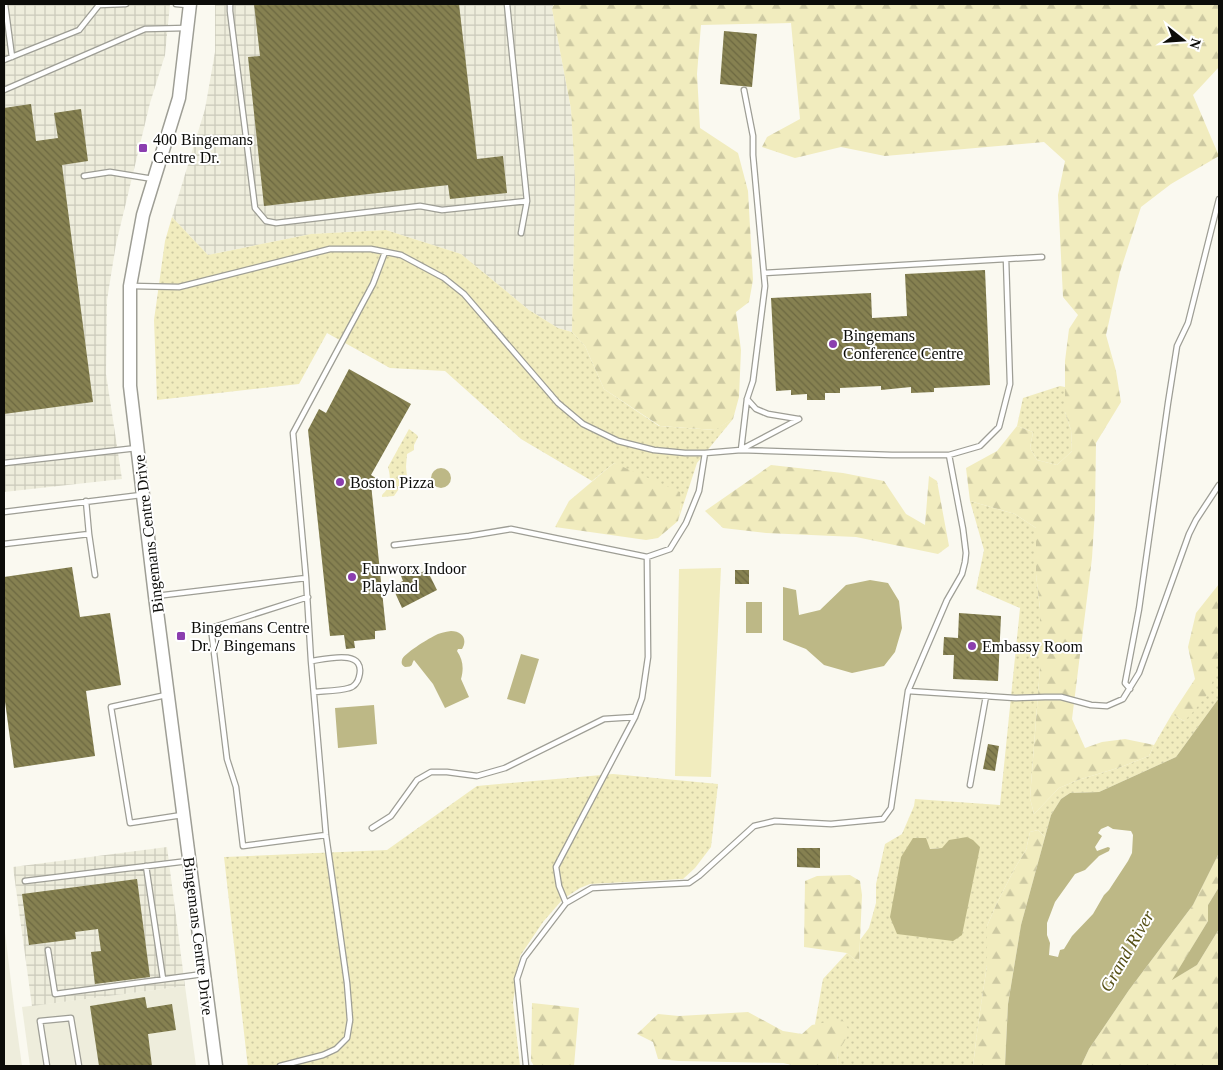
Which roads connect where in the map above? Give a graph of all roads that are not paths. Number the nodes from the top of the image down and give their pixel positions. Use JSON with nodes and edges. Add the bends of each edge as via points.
{"nodes":[{"id":1,"x":5,"y":4,"type":"edge"},
{"id":2,"x":98,"y":4,"type":"edge"},
{"id":3,"x":126,"y":4,"type":"edge"},
{"id":4,"x":176,"y":4,"type":"edge"},
{"id":5,"x":230,"y":4,"type":"edge"},
{"id":6,"x":507,"y":4,"type":"edge"},
{"id":7,"x":190,"y":5,"type":"edge"},
{"id":8,"x":187,"y":28,"type":"junction"},
{"id":9,"x":12,"y":57,"type":"junction"},
{"id":10,"x":4,"y":60,"type":"edge"},
{"id":11,"x":4,"y":90,"type":"edge"},
{"id":12,"x":744,"y":90,"type":"dead end"},
{"id":13,"x":84,"y":176,"type":"dead end"},
{"id":14,"x":154,"y":180,"type":"junction"},
{"id":15,"x":1219,"y":199,"type":"edge"},
{"id":16,"x":527,"y":200,"type":"junction"},
{"id":17,"x":521,"y":233,"type":"dead end"},
{"id":18,"x":385,"y":252,"type":"junction"},
{"id":19,"x":1042,"y":257,"type":"dead end"},
{"id":20,"x":1006,"y":259,"type":"junction"},
{"id":21,"x":764,"y":273,"type":"junction"},
{"id":22,"x":130,"y":286,"type":"junction"},
{"id":23,"x":747,"y":399,"type":"junction"},
{"id":24,"x":137,"y":448,"type":"junction"},
{"id":25,"x":741,"y":450,"type":"junction"},
{"id":26,"x":705,"y":453,"type":"junction"},
{"id":27,"x":949,"y":455,"type":"junction"},
{"id":28,"x":4,"y":462,"type":"edge"},
{"id":29,"x":1219,"y":485,"type":"edge"},
{"id":30,"x":143,"y":494,"type":"junction"},
{"id":31,"x":86,"y":501,"type":"junction"},
{"id":32,"x":4,"y":512,"type":"edge"},
{"id":33,"x":90,"y":534,"type":"junction"},
{"id":34,"x":4,"y":544,"type":"edge"},
{"id":35,"x":394,"y":545,"type":"dead end"},
{"id":36,"x":647,"y":557,"type":"junction"},
{"id":37,"x":95,"y":575,"type":"dead end"},
{"id":38,"x":306,"y":578,"type":"junction"},
{"id":39,"x":155,"y":596,"type":"junction"},
{"id":40,"x":308,"y":597,"type":"junction"},
{"id":41,"x":312,"y":661,"type":"junction"},
{"id":42,"x":1130,"y":688,"type":"junction"},
{"id":43,"x":908,"y":691,"type":"junction"},
{"id":44,"x":314,"y":692,"type":"junction"},
{"id":45,"x":168,"y":695,"type":"junction"},
{"id":46,"x":986,"y":696,"type":"junction"},
{"id":47,"x":635,"y":717,"type":"junction"},
{"id":48,"x":970,"y":785,"type":"dead end"},
{"id":49,"x":183,"y":815,"type":"junction"},
{"id":50,"x":372,"y":828,"type":"dead end"},
{"id":51,"x":326,"y":834,"type":"junction"},
{"id":52,"x":190,"y":861,"type":"junction"},
{"id":53,"x":146,"y":866,"type":"junction"},
{"id":54,"x":25,"y":881,"type":"dead end"},
{"id":55,"x":566,"y":903,"type":"junction"},
{"id":56,"x":48,"y":950,"type":"dead end"},
{"id":57,"x":204,"y":974,"type":"junction"},
{"id":58,"x":163,"y":979,"type":"junction"},
{"id":59,"x":46,"y":1066,"type":"edge"},
{"id":60,"x":79,"y":1066,"type":"edge"},
{"id":61,"x":216,"y":1066,"type":"edge"},
{"id":62,"x":280,"y":1066,"type":"edge"},
{"id":63,"x":526,"y":1066,"type":"edge"}],
"edges":[{"from":1,"to":9,"type":"lane"},
{"from":2,"to":3,"type":"lane"},
{"from":2,"to":9,"type":"lane","via":[[79,30]]},
{"from":4,"to":7,"type":"lane"},
{"from":5,"to":16,"type":"lane","via":[[255,208],[266,221],[276,223],[420,206],[442,210]]},
{"from":6,"to":16,"type":"lane"},
{"from":7,"to":8,"type":"main road","name":"Bingemans Centre Drive"},
{"from":8,"to":11,"type":"lane","via":[[145,29]]},
{"from":8,"to":14,"type":"main road","name":"Bingemans Centre Drive","via":[[179,98]]},
{"from":9,"to":10,"type":"lane"},
{"from":12,"to":21,"type":"lane","via":[[753,136]]},
{"from":13,"to":14,"type":"lane","via":[[110,172]]},
{"from":14,"to":22,"type":"main road","name":"Bingemans Centre Drive","via":[[143,215]]},
{"from":15,"to":42,"type":"lane","via":[[1188,323],[1177,346],[1139,609],[1125,683]]},
{"from":16,"to":17,"type":"lane"},
{"from":18,"to":22,"type":"lane","via":[[330,249],[179,287]]},
{"from":18,"to":26,"type":"lane","via":[[401,255],[444,278],[464,294],[558,403],[583,424],[618,441],[654,450]]},
{"from":18,"to":38,"type":"lane","via":[[373,284],[293,432]]},
{"from":19,"to":20,"type":"lane"},
{"from":20,"to":21,"type":"lane"},
{"from":20,"to":27,"type":"lane","via":[[1010,384],[999,427],[980,446]]},
{"from":21,"to":23,"type":"lane","via":[[753,381]]},
{"from":22,"to":24,"type":"main road","name":"Bingemans Centre Drive","via":[[130,386]]},
{"from":23,"to":25,"type":"lane"},
{"from":23,"to":25,"type":"lane","via":[[756,409],[768,414],[799,419]]},
{"from":24,"to":28,"type":"lane"},
{"from":24,"to":30,"type":"main road","name":"Bingemans Centre Drive"},
{"from":25,"to":26,"type":"lane"},
{"from":25,"to":27,"type":"lane"},
{"from":26,"to":36,"type":"lane","via":[[699,491],[686,523],[670,549]]},
{"from":27,"to":43,"type":"lane","via":[[963,529],[965,562]]},
{"from":29,"to":42,"type":"lane","via":[[1189,534],[1140,674]]},
{"from":30,"to":31,"type":"lane"},
{"from":30,"to":39,"type":"main road","name":"Bingemans Centre Drive"},
{"from":31,"to":32,"type":"lane"},
{"from":31,"to":33,"type":"lane"},
{"from":33,"to":34,"type":"lane"},
{"from":33,"to":37,"type":"lane"},
{"from":35,"to":36,"type":"lane","via":[[511,529]]},
{"from":36,"to":47,"type":"lane","via":[[648,657],[642,698]]},
{"from":38,"to":39,"type":"lane"},
{"from":38,"to":40,"type":"lane"},
{"from":39,"to":45,"type":"main road","name":"Bingemans Centre Drive"},
{"from":40,"to":41,"type":"lane"},
{"from":40,"to":51,"type":"lane","via":[[211,628],[227,759],[236,787],[243,846]]},
{"from":41,"to":44,"type":"lane"},
{"from":41,"to":44,"type":"lane","via":[[348,657],[358,663],[360,670],[356,684],[351,688]]},
{"from":42,"to":46,"type":"lane","via":[[1123,699],[1107,706],[1061,697]]},
{"from":43,"to":46,"type":"lane"},
{"from":43,"to":55,"type":"lane","via":[[891,808],[883,819],[831,824],[774,821],[754,826],[689,883],[592,888]]},
{"from":44,"to":51,"type":"lane"},
{"from":45,"to":49,"type":"main road","name":"Bingemans Centre Drive"},
{"from":45,"to":49,"type":"lane","via":[[111,706],[130,823]]},
{"from":46,"to":48,"type":"lane"},
{"from":47,"to":50,"type":"lane","via":[[604,719],[505,768],[477,776],[431,772],[417,780],[391,816]]},
{"from":47,"to":55,"type":"lane","via":[[556,867]]},
{"from":49,"to":52,"type":"main road","name":"Bingemans Centre Drive"},
{"from":51,"to":62,"type":"lane","via":[[347,983],[350,1020],[347,1038],[336,1049],[323,1055]]},
{"from":52,"to":53,"type":"lane"},
{"from":52,"to":57,"type":"main road","name":"Bingemans Centre Drive"},
{"from":53,"to":54,"type":"lane"},
{"from":53,"to":58,"type":"lane"},
{"from":55,"to":63,"type":"lane","via":[[524,958],[517,980]]},
{"from":56,"to":58,"type":"lane","via":[[55,994]]},
{"from":57,"to":58,"type":"lane"},
{"from":57,"to":61,"type":"main road","name":"Bingemans Centre Drive"},
{"from":59,"to":60,"type":"lane","via":[[40,1021],[72,1018]]}]}
